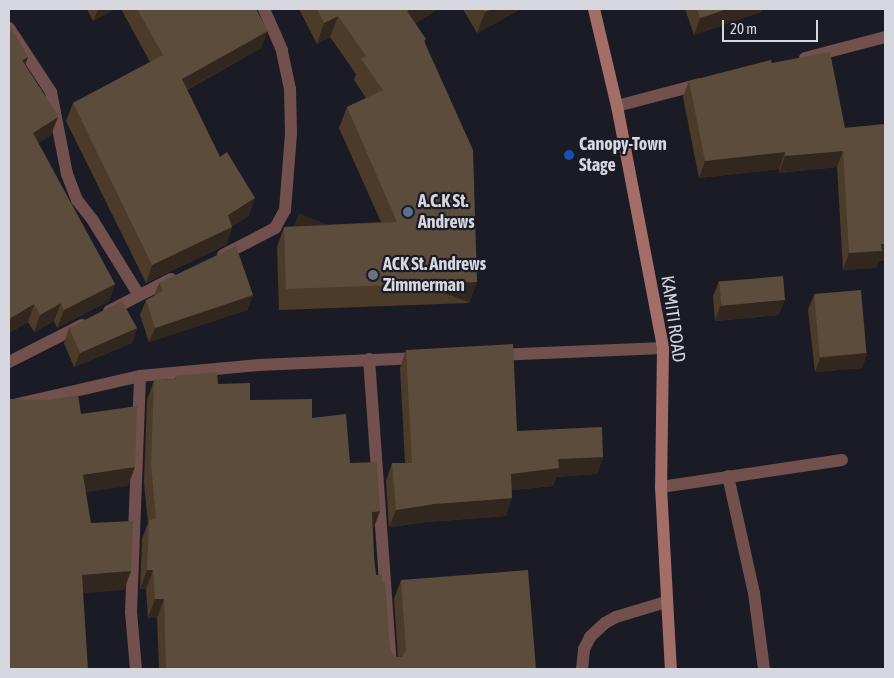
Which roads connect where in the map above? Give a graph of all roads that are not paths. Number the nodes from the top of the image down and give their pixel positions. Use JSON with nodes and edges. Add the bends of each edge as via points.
{"nodes":[{"id":1,"x":264,"y":9,"type":"edge"},
{"id":2,"x":594,"y":9,"type":"edge"},
{"id":3,"x":9,"y":28,"type":"edge"},
{"id":4,"x":885,"y":37,"type":"edge"},
{"id":5,"x":792,"y":61,"type":"edge"},
{"id":6,"x":718,"y":80,"type":"edge"},
{"id":7,"x":617,"y":106,"type":"junction"},
{"id":8,"x":215,"y":259,"type":"edge"},
{"id":9,"x":181,"y":275,"type":"edge"},
{"id":10,"x":139,"y":295,"type":"junction"},
{"id":11,"x":663,"y":348,"type":"junction"},
{"id":12,"x":480,"y":356,"type":"edge"},
{"id":13,"x":432,"y":358,"type":"edge"},
{"id":14,"x":369,"y":360,"type":"junction"},
{"id":15,"x":9,"y":362,"type":"edge"},
{"id":16,"x":140,"y":376,"type":"junction"},
{"id":17,"x":9,"y":406,"type":"edge"},
{"id":18,"x":842,"y":460,"type":"dead end"},
{"id":19,"x":728,"y":476,"type":"junction"},
{"id":20,"x":661,"y":487,"type":"junction"},
{"id":21,"x":666,"y":602,"type":"junction"},
{"id":22,"x":136,"y":669,"type":"edge"},
{"id":23,"x":392,"y":669,"type":"edge"},
{"id":24,"x":582,"y":669,"type":"edge"},
{"id":25,"x":671,"y":669,"type":"edge"},
{"id":26,"x":764,"y":669,"type":"edge"}],
"edges":[{"from":1,"to":8,"type":"street","via":[[282,50],[290,89],[291,133],[284,210],[275,228]]},
{"from":2,"to":7,"type":"main road","name":"KAMITI ROAD"},
{"from":3,"to":10,"type":"street","via":[[50,92],[67,174],[77,200]]},
{"from":4,"to":5,"type":"street"},
{"from":6,"to":7,"type":"street"},
{"from":7,"to":11,"type":"main road","name":"KAMITI ROAD"},
{"from":9,"to":10,"type":"street"},
{"from":10,"to":15,"type":"street"},
{"from":11,"to":12,"type":"street"},
{"from":11,"to":20,"type":"main road","name":"KAMITI ROAD"},
{"from":13,"to":14,"type":"street"},
{"from":14,"to":16,"type":"street","via":[[259,365]]},
{"from":14,"to":23,"type":"street"},
{"from":16,"to":17,"type":"street"},
{"from":16,"to":22,"type":"street","via":[[131,612]]},
{"from":18,"to":19,"type":"street"},
{"from":19,"to":20,"type":"street"},
{"from":19,"to":26,"type":"street","via":[[754,593]]},
{"from":20,"to":21,"type":"main road","name":"KAMITI ROAD"},
{"from":21,"to":24,"type":"street","via":[[605,623],[590,637],[584,649]]},
{"from":21,"to":25,"type":"main road","name":"KAMITI ROAD"}]}
